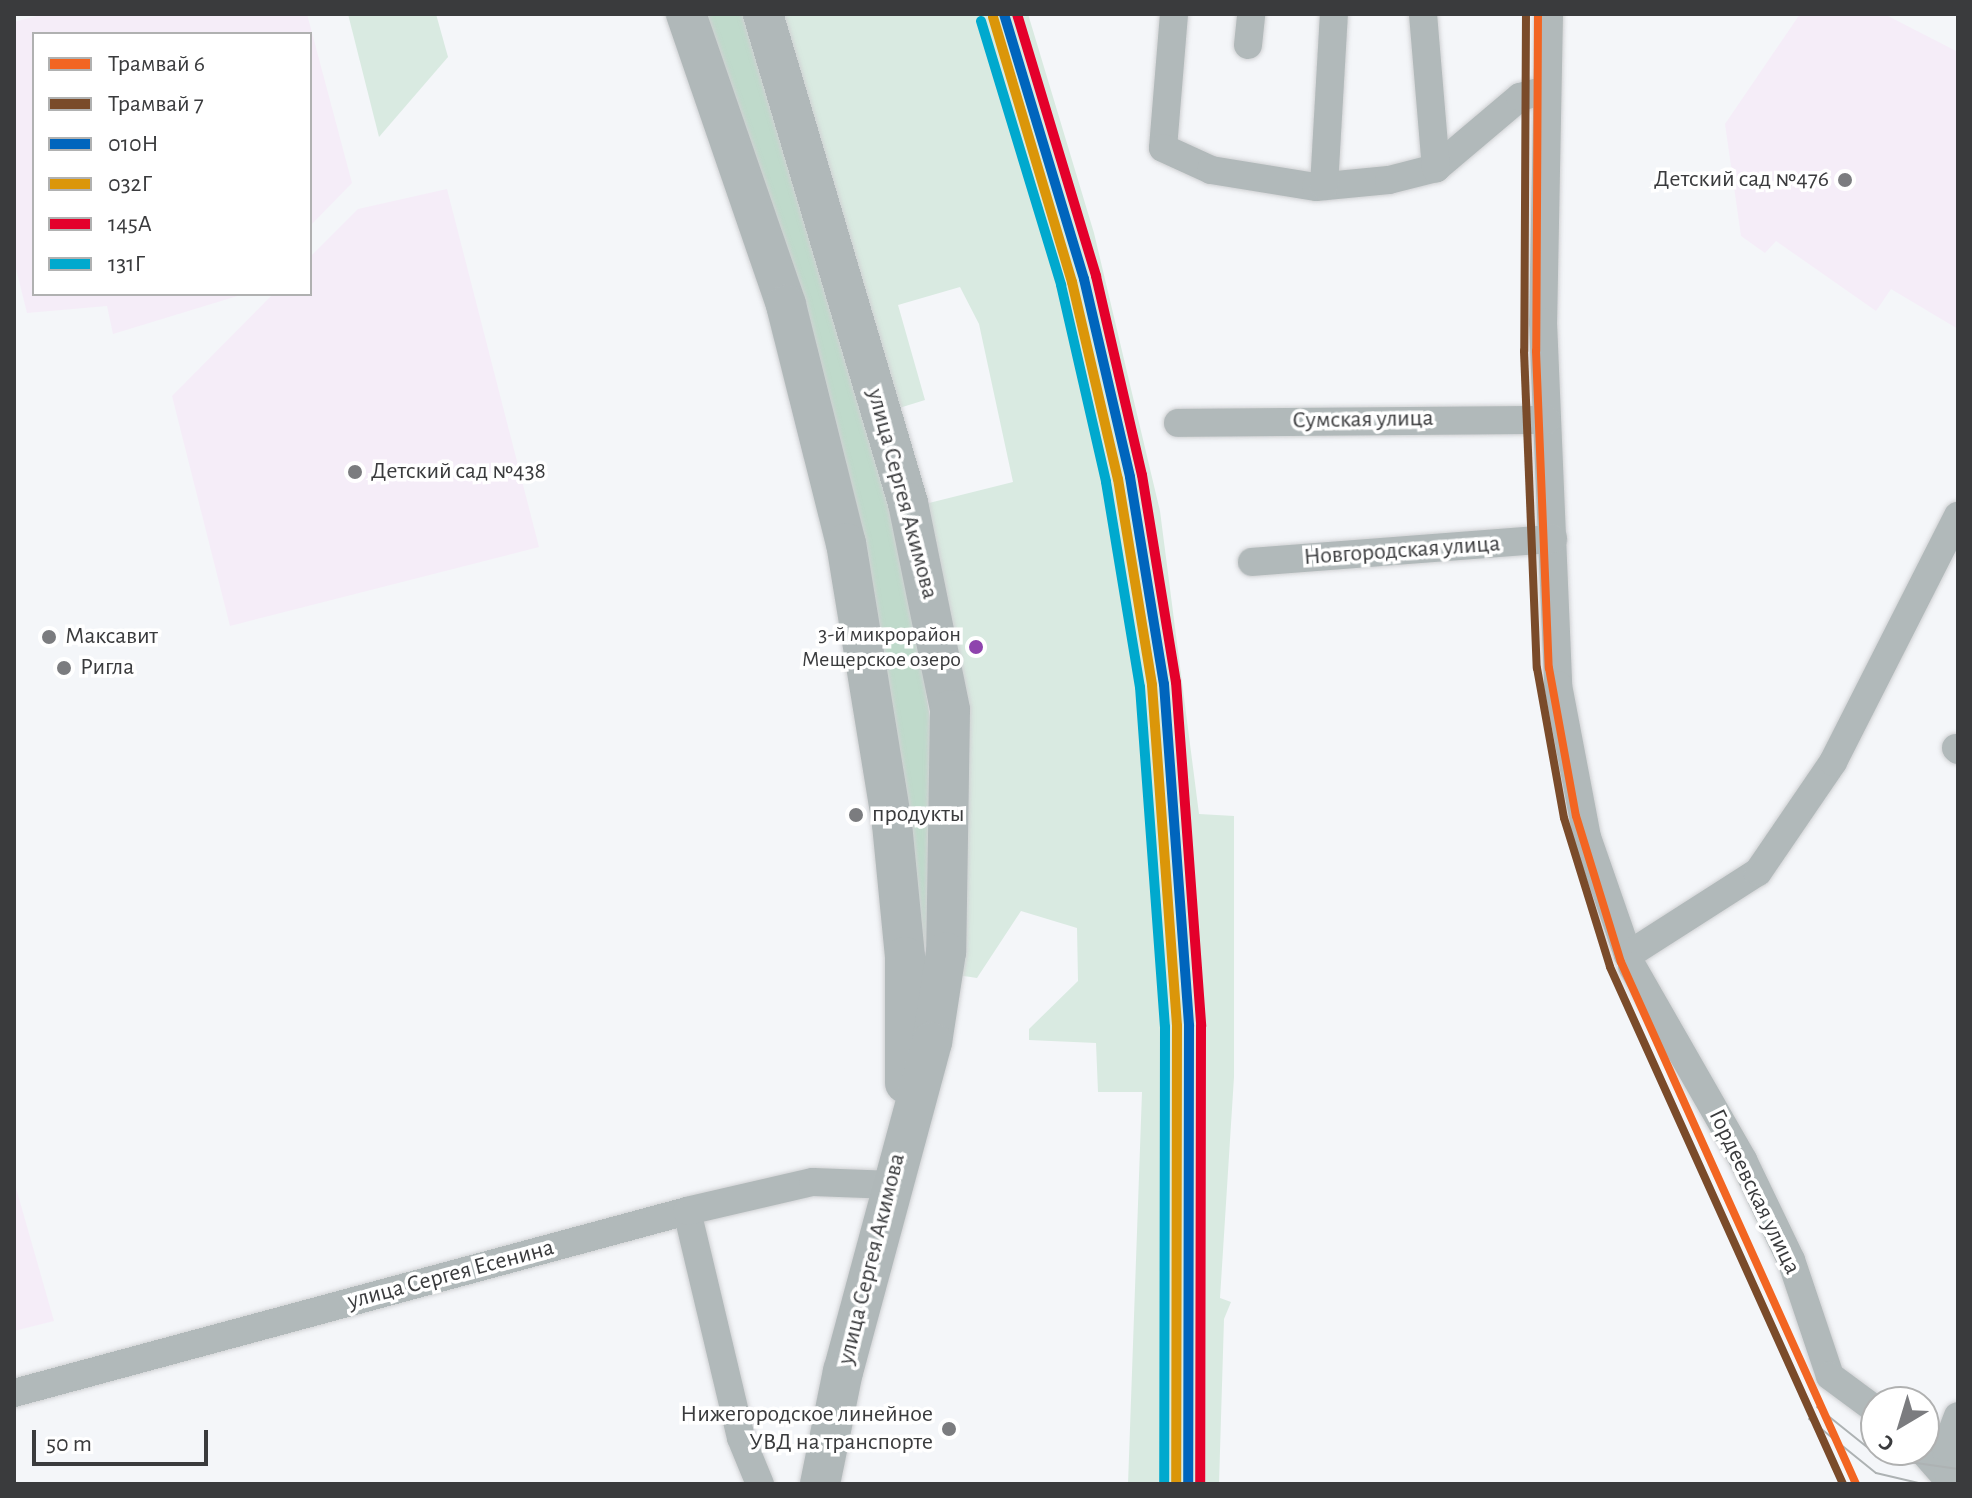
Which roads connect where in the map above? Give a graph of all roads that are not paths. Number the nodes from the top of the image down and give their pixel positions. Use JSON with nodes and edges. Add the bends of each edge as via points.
{"nodes":[{"id":1,"x":686,"y":14,"type":"edge"},
{"id":2,"x":763,"y":14,"type":"edge"},
{"id":3,"x":1174,"y":14,"type":"edge"},
{"id":4,"x":1251,"y":14,"type":"edge"},
{"id":5,"x":1334,"y":14,"type":"edge"},
{"id":6,"x":1423,"y":14,"type":"edge"},
{"id":7,"x":1549,"y":14,"type":"edge"},
{"id":8,"x":1248,"y":45,"type":"dead end"},
{"id":9,"x":1547,"y":90,"type":"junction"},
{"id":10,"x":1436,"y":168,"type":"junction"},
{"id":11,"x":1324,"y":186,"type":"junction"},
{"id":12,"x":1547,"y":420,"type":"junction"},
{"id":13,"x":1178,"y":423,"type":"dead end"},
{"id":14,"x":1958,"y":516,"type":"edge"},
{"id":15,"x":1553,"y":539,"type":"junction"},
{"id":16,"x":1252,"y":562,"type":"dead end"},
{"id":17,"x":905,"y":957,"type":"junction"},
{"id":18,"x":944,"y":961,"type":"junction"},
{"id":19,"x":1630,"y":961,"type":"junction"},
{"id":20,"x":905,"y":1127,"type":"junction"},
{"id":21,"x":893,"y":1185,"type":"junction"},
{"id":22,"x":687,"y":1211,"type":"junction"},
{"id":23,"x":14,"y":1393,"type":"edge"},
{"id":24,"x":1860,"y":1398,"type":"edge"},
{"id":25,"x":1958,"y":1416,"type":"edge"},
{"id":26,"x":1936,"y":1466,"type":"edge"},
{"id":27,"x":1950,"y":1483,"type":"edge"},
{"id":28,"x":760,"y":1484,"type":"edge"},
{"id":29,"x":820,"y":1484,"type":"edge"}],
"edges":[{"from":1,"to":17,"type":"main road","name":"улица Сергея Акимова","via":[[786,305],[846,543],[880,719]]},
{"from":2,"to":18,"type":"main road","name":"улица Сергея Акимова","via":[[908,503],[944,654],[951,805]]},
{"from":3,"to":11,"type":"street","via":[[1163,148],[1211,170]]},
{"from":4,"to":8,"type":"street"},
{"from":5,"to":11,"type":"street"},
{"from":6,"to":10,"type":"street"},
{"from":7,"to":9,"type":"street","name":"Гордеевская улица"},
{"from":9,"to":10,"type":"street","via":[[1520,97]]},
{"from":9,"to":12,"type":"street","name":"Гордеевская улица"},
{"from":10,"to":11,"type":"street"},
{"from":12,"to":13,"type":"street","name":"Сумская улица"},
{"from":12,"to":15,"type":"street","name":"Гордеевская улица"},
{"from":14,"to":19,"type":"street","via":[[1833,762],[1758,872]]},
{"from":15,"to":16,"type":"street","name":"Новгородская улица"},
{"from":15,"to":19,"type":"street","name":"Гордеевская улица","via":[[1558,685],[1587,837]]},
{"from":17,"to":18,"type":"main road","via":[[932,971]]},
{"from":17,"to":20,"type":"main road","name":"улица Сергея Акимова"},
{"from":18,"to":20,"type":"main road","name":"улица Сергея Акимова","via":[[932,1042]]},
{"from":19,"to":24,"type":"street","name":"Гордеевская улица","via":[[1743,1160],[1791,1260],[1830,1376]]},
{"from":20,"to":21,"type":"main road","name":"улица Сергея Акимова"},
{"from":21,"to":22,"type":"street","name":"улица Сергея Есенина","via":[[813,1182]]},
{"from":21,"to":29,"type":"main road","name":"улица Сергея Акимова"},
{"from":22,"to":23,"type":"street","name":"улица Сергея Есенина"},
{"from":22,"to":28,"type":"street","via":[[741,1438]]},
{"from":25,"to":27,"type":"street","via":[[1946,1447]]},
{"from":26,"to":27,"type":"street"}]}
